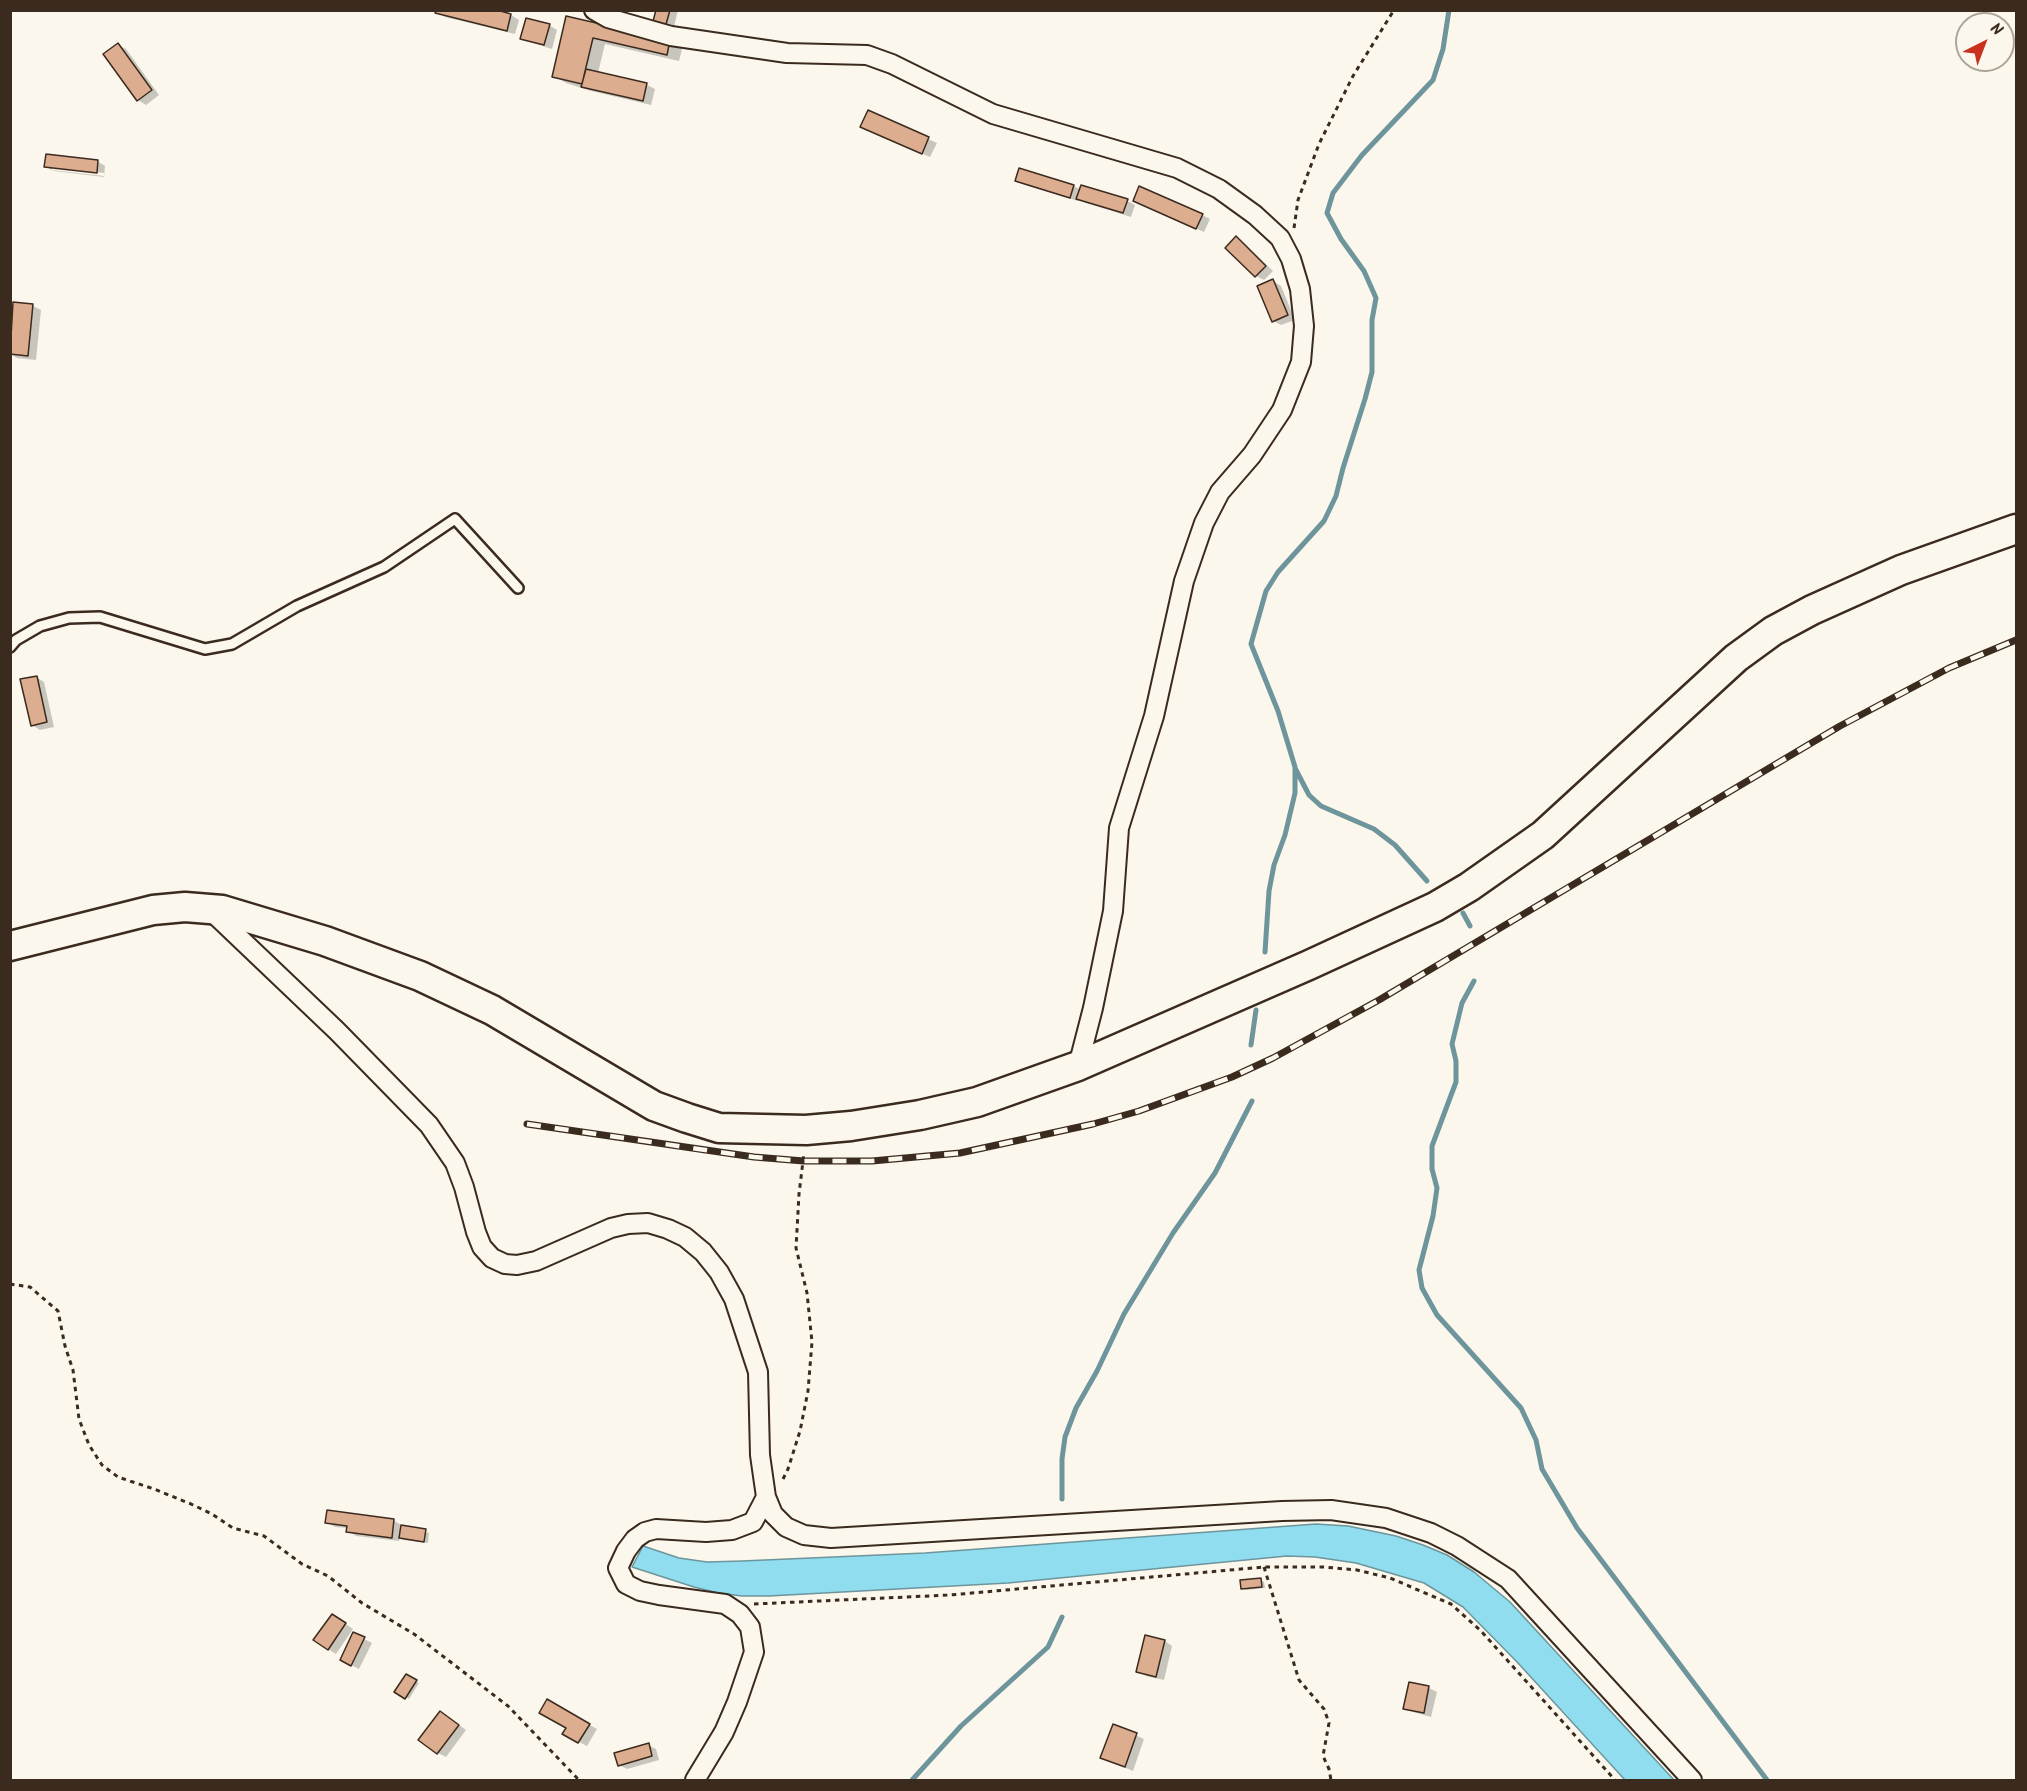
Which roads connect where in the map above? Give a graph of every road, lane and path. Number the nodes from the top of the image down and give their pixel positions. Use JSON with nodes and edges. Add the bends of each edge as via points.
{"nodes":[{"id":1,"x":594,"y":10,"type":"edge"},
{"id":2,"x":1394,"y":10,"type":"edge"},
{"id":3,"x":1291,"y":259,"type":"junction"},
{"id":4,"x":2016,"y":529,"type":"edge"},
{"id":5,"x":519,"y":588,"type":"dead end"},
{"id":6,"x":10,"y":647,"type":"edge"},
{"id":7,"x":207,"y":908,"type":"junction"},
{"id":8,"x":10,"y":946,"type":"edge"},
{"id":9,"x":1078,"y":1066,"type":"junction"},
{"id":10,"x":806,"y":1130,"type":"junction"},
{"id":11,"x":10,"y":1284,"type":"edge"},
{"id":12,"x":766,"y":1497,"type":"junction"},
{"id":13,"x":1264,"y":1567,"type":"junction"},
{"id":14,"x":725,"y":1604,"type":"junction"},
{"id":15,"x":579,"y":1780,"type":"edge"},
{"id":16,"x":695,"y":1780,"type":"edge"},
{"id":17,"x":1330,"y":1780,"type":"edge"},
{"id":18,"x":1615,"y":1780,"type":"edge"},
{"id":19,"x":1692,"y":1780,"type":"edge"}],
"edges":[{"from":1,"to":3,"type":"street","via":[[608,18],[671,36],[787,53],[867,55],[993,114],[1177,168],[1219,189],[1255,215],[1280,238]]},
{"from":2,"to":3,"type":"path","via":[[1353,76],[1319,144],[1298,200]]},
{"from":3,"to":9,"type":"street","via":[[1300,289],[1304,326],[1301,362],[1282,410],[1252,455],[1220,492],[1204,523],[1184,581],[1154,716],[1119,828],[1113,911]]},
{"from":4,"to":9,"type":"main road","via":[[1901,570],[1773,631],[1736,658],[1543,835],[1435,908]]},
{"from":5,"to":6,"type":"lane","via":[[455,519],[384,567],[297,606],[232,644],[205,649],[100,617],[69,618],[40,626]]},
{"from":7,"to":8,"type":"main road","via":[[153,910]]},
{"from":7,"to":10,"type":"main road","via":[[256,919],[420,976],[492,1010],[654,1107],[719,1128]]},
{"from":7,"to":12,"type":"street","via":[[345,1038],[429,1125],[455,1163],[476,1232],[492,1258],[517,1265],[536,1261],[611,1228],[648,1223],[685,1237],[703,1252],[734,1299],[758,1372],[760,1455]]},
{"from":9,"to":10,"type":"main road","via":[[977,1102],[921,1115]]},
{"from":10,"to":12,"type":"path","via":[[796,1248],[807,1293],[812,1342],[808,1391],[788,1469],[776,1492]]},
{"from":11,"to":15,"type":"path","via":[[30,1287],[58,1311],[80,1419],[89,1445],[102,1465],[118,1478],[191,1504],[233,1528],[264,1536],[302,1564],[328,1576],[362,1603],[414,1634],[508,1706]]},
{"from":12,"to":14,"type":"street","via":[[753,1522],[732,1530],[645,1532],[635,1539],[618,1568],[626,1584],[640,1591]]},
{"from":12,"to":19,"type":"street","via":[[773,1514],[786,1527],[804,1535],[831,1538],[1310,1511],[1361,1513],[1406,1523],[1457,1546],[1508,1579]]},
{"from":13,"to":14,"type":"path","via":[[950,1595]]},
{"from":13,"to":17,"type":"path","via":[[1299,1680],[1324,1709],[1329,1723],[1323,1756]]},
{"from":13,"to":18,"type":"path","via":[[1357,1570],[1390,1578],[1451,1604],[1481,1631]]},
{"from":14,"to":16,"type":"street","via":[[750,1627],[754,1652],[724,1732]]}]}
